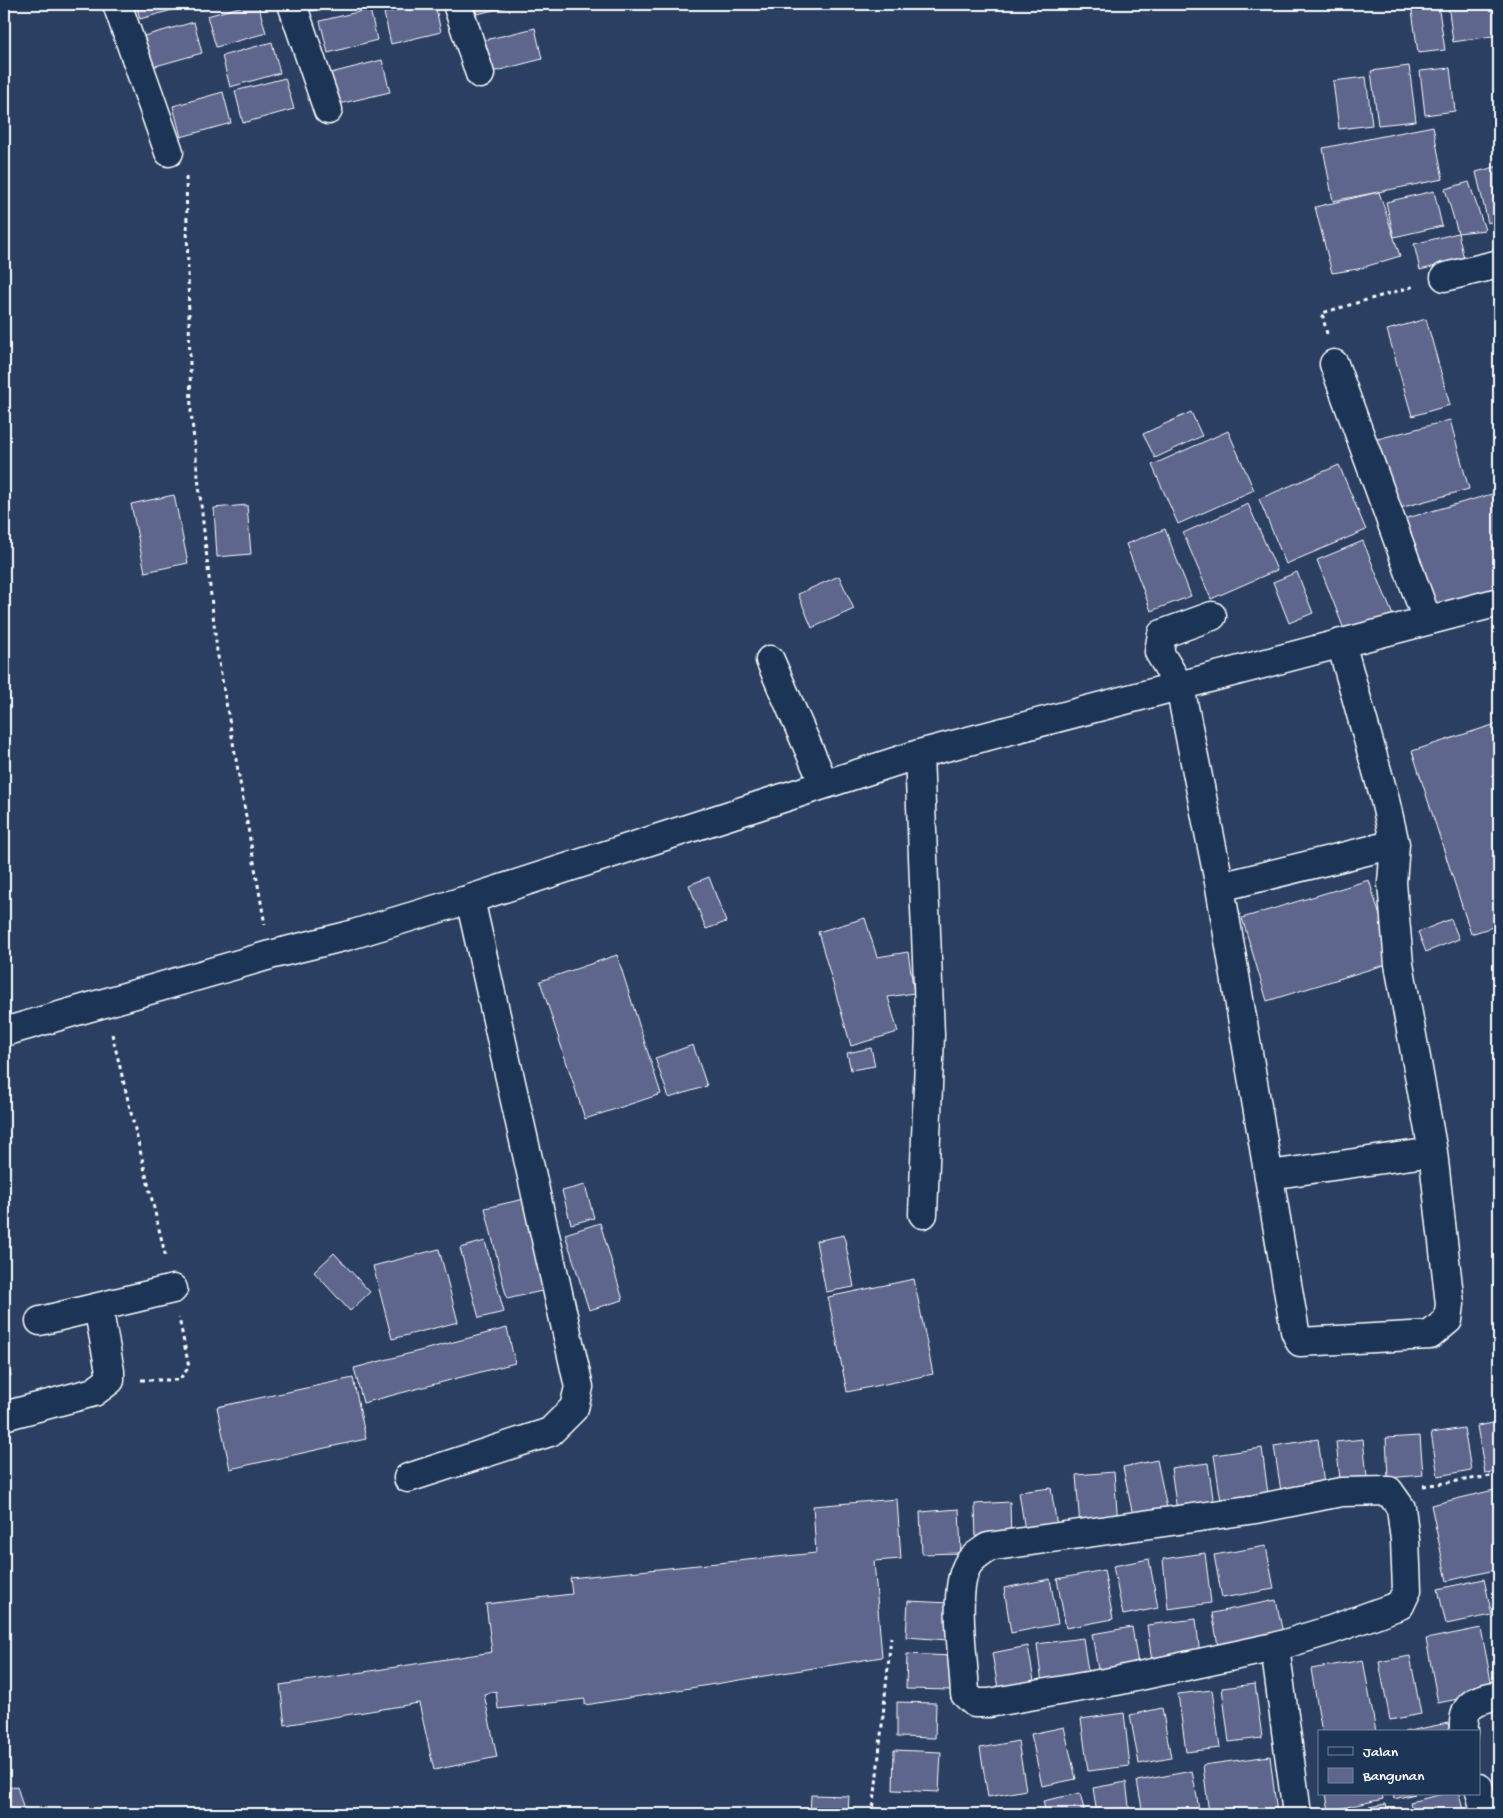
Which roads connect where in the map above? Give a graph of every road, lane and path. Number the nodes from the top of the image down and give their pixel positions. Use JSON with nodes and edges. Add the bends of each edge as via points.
{"nodes":[{"id":1,"x":117,"y":4,"type":"edge"},
{"id":2,"x":292,"y":4,"type":"edge"},
{"id":3,"x":457,"y":4,"type":"edge"},
{"id":4,"x":480,"y":74,"type":"dead end"},
{"id":5,"x":328,"y":110,"type":"dead end"},
{"id":6,"x":169,"y":152,"type":"dead end"},
{"id":7,"x":186,"y":176,"type":"dead end"},
{"id":8,"x":1499,"y":264,"type":"edge"},
{"id":9,"x":1445,"y":278,"type":"joint"},
{"id":10,"x":1334,"y":364,"type":"joint"},
{"id":11,"x":1499,"y":602,"type":"edge"},
{"id":12,"x":1212,"y":616,"type":"dead end"},
{"id":13,"x":1427,"y":620,"type":"junction"},
{"id":14,"x":1341,"y":643,"type":"junction"},
{"id":15,"x":770,"y":660,"type":"dead end"},
{"id":16,"x":1180,"y":687,"type":"junction"},
{"id":17,"x":919,"y":754,"type":"junction"},
{"id":18,"x":824,"y":784,"type":"junction"},
{"id":19,"x":1395,"y":844,"type":"junction"},
{"id":20,"x":1220,"y":887,"type":"junction"},
{"id":21,"x":470,"y":899,"type":"junction"},
{"id":22,"x":270,"y":955,"type":"junction"},
{"id":23,"x":104,"y":1003,"type":"junction"},
{"id":24,"x":4,"y":1032,"type":"edge"},
{"id":25,"x":1433,"y":1152,"type":"junction"},
{"id":26,"x":1269,"y":1175,"type":"junction"},
{"id":27,"x":923,"y":1214,"type":"dead end"},
{"id":28,"x":173,"y":1289,"type":"junction"},
{"id":29,"x":98,"y":1307,"type":"junction"},
{"id":30,"x":40,"y":1321,"type":"dead end"},
{"id":31,"x":110,"y":1380,"type":"junction"},
{"id":32,"x":4,"y":1416,"type":"edge"},
{"id":33,"x":1499,"y":1475,"type":"edge"},
{"id":34,"x":408,"y":1478,"type":"dead end"},
{"id":35,"x":1389,"y":1491,"type":"junction"},
{"id":36,"x":891,"y":1637,"type":"dead end"},
{"id":37,"x":1275,"y":1647,"type":"junction"},
{"id":38,"x":1499,"y":1695,"type":"edge"},
{"id":39,"x":1464,"y":1730,"type":"edge"},
{"id":40,"x":1480,"y":1792,"type":"edge"},
{"id":41,"x":869,"y":1814,"type":"edge"},
{"id":42,"x":1297,"y":1814,"type":"edge"},
{"id":43,"x":1486,"y":1814,"type":"edge"}],
"edges":[{"from":1,"to":6,"type":"street"},
{"from":2,"to":5,"type":"street"},
{"from":3,"to":4,"type":"street"},
{"from":7,"to":22,"type":"path","via":[[192,422],[217,651]]},
{"from":8,"to":9,"type":"street"},
{"from":9,"to":10,"type":"path","via":[[1322,313]]},
{"from":10,"to":13,"type":"street"},
{"from":11,"to":13,"type":"street"},
{"from":12,"to":16,"type":"street","via":[[1162,634],[1159,652]]},
{"from":13,"to":14,"type":"street"},
{"from":14,"to":16,"type":"street"},
{"from":14,"to":19,"type":"street"},
{"from":15,"to":18,"type":"street"},
{"from":16,"to":17,"type":"street"},
{"from":16,"to":20,"type":"street"},
{"from":17,"to":18,"type":"street"},
{"from":17,"to":27,"type":"street","via":[[930,1035]]},
{"from":18,"to":21,"type":"street"},
{"from":19,"to":20,"type":"street"},
{"from":19,"to":25,"type":"street","via":[[1392,883],[1399,964]]},
{"from":20,"to":26,"type":"street"},
{"from":21,"to":22,"type":"street","via":[[348,936]]},
{"from":21,"to":34,"type":"street","via":[[579,1387],[574,1408],[550,1432]]},
{"from":22,"to":23,"type":"street"},
{"from":23,"to":24,"type":"street"},
{"from":23,"to":28,"type":"path"},
{"from":25,"to":26,"type":"street"},
{"from":25,"to":26,"type":"street","via":[[1450,1304],[1448,1320],[1430,1335],[1300,1342],[1295,1331]]},
{"from":28,"to":29,"type":"street"},
{"from":28,"to":31,"type":"path","via":[[189,1367],[178,1380]]},
{"from":29,"to":30,"type":"street"},
{"from":29,"to":31,"type":"street"},
{"from":31,"to":32,"type":"street","via":[[94,1392]]},
{"from":33,"to":35,"type":"path"},
{"from":35,"to":37,"type":"street","via":[[1401,1508],[1407,1590],[1400,1605]]},
{"from":35,"to":37,"type":"street","via":[[1342,1492],[1256,1509],[988,1548],[971,1559],[960,1588],[965,1694],[974,1703],[1116,1681]]},
{"from":36,"to":41,"type":"path","via":[[874,1804]]},
{"from":37,"to":42,"type":"street"},
{"from":38,"to":39,"type":"street","via":[[1476,1701],[1467,1708]]},
{"from":40,"to":43,"type":"street"}]}
